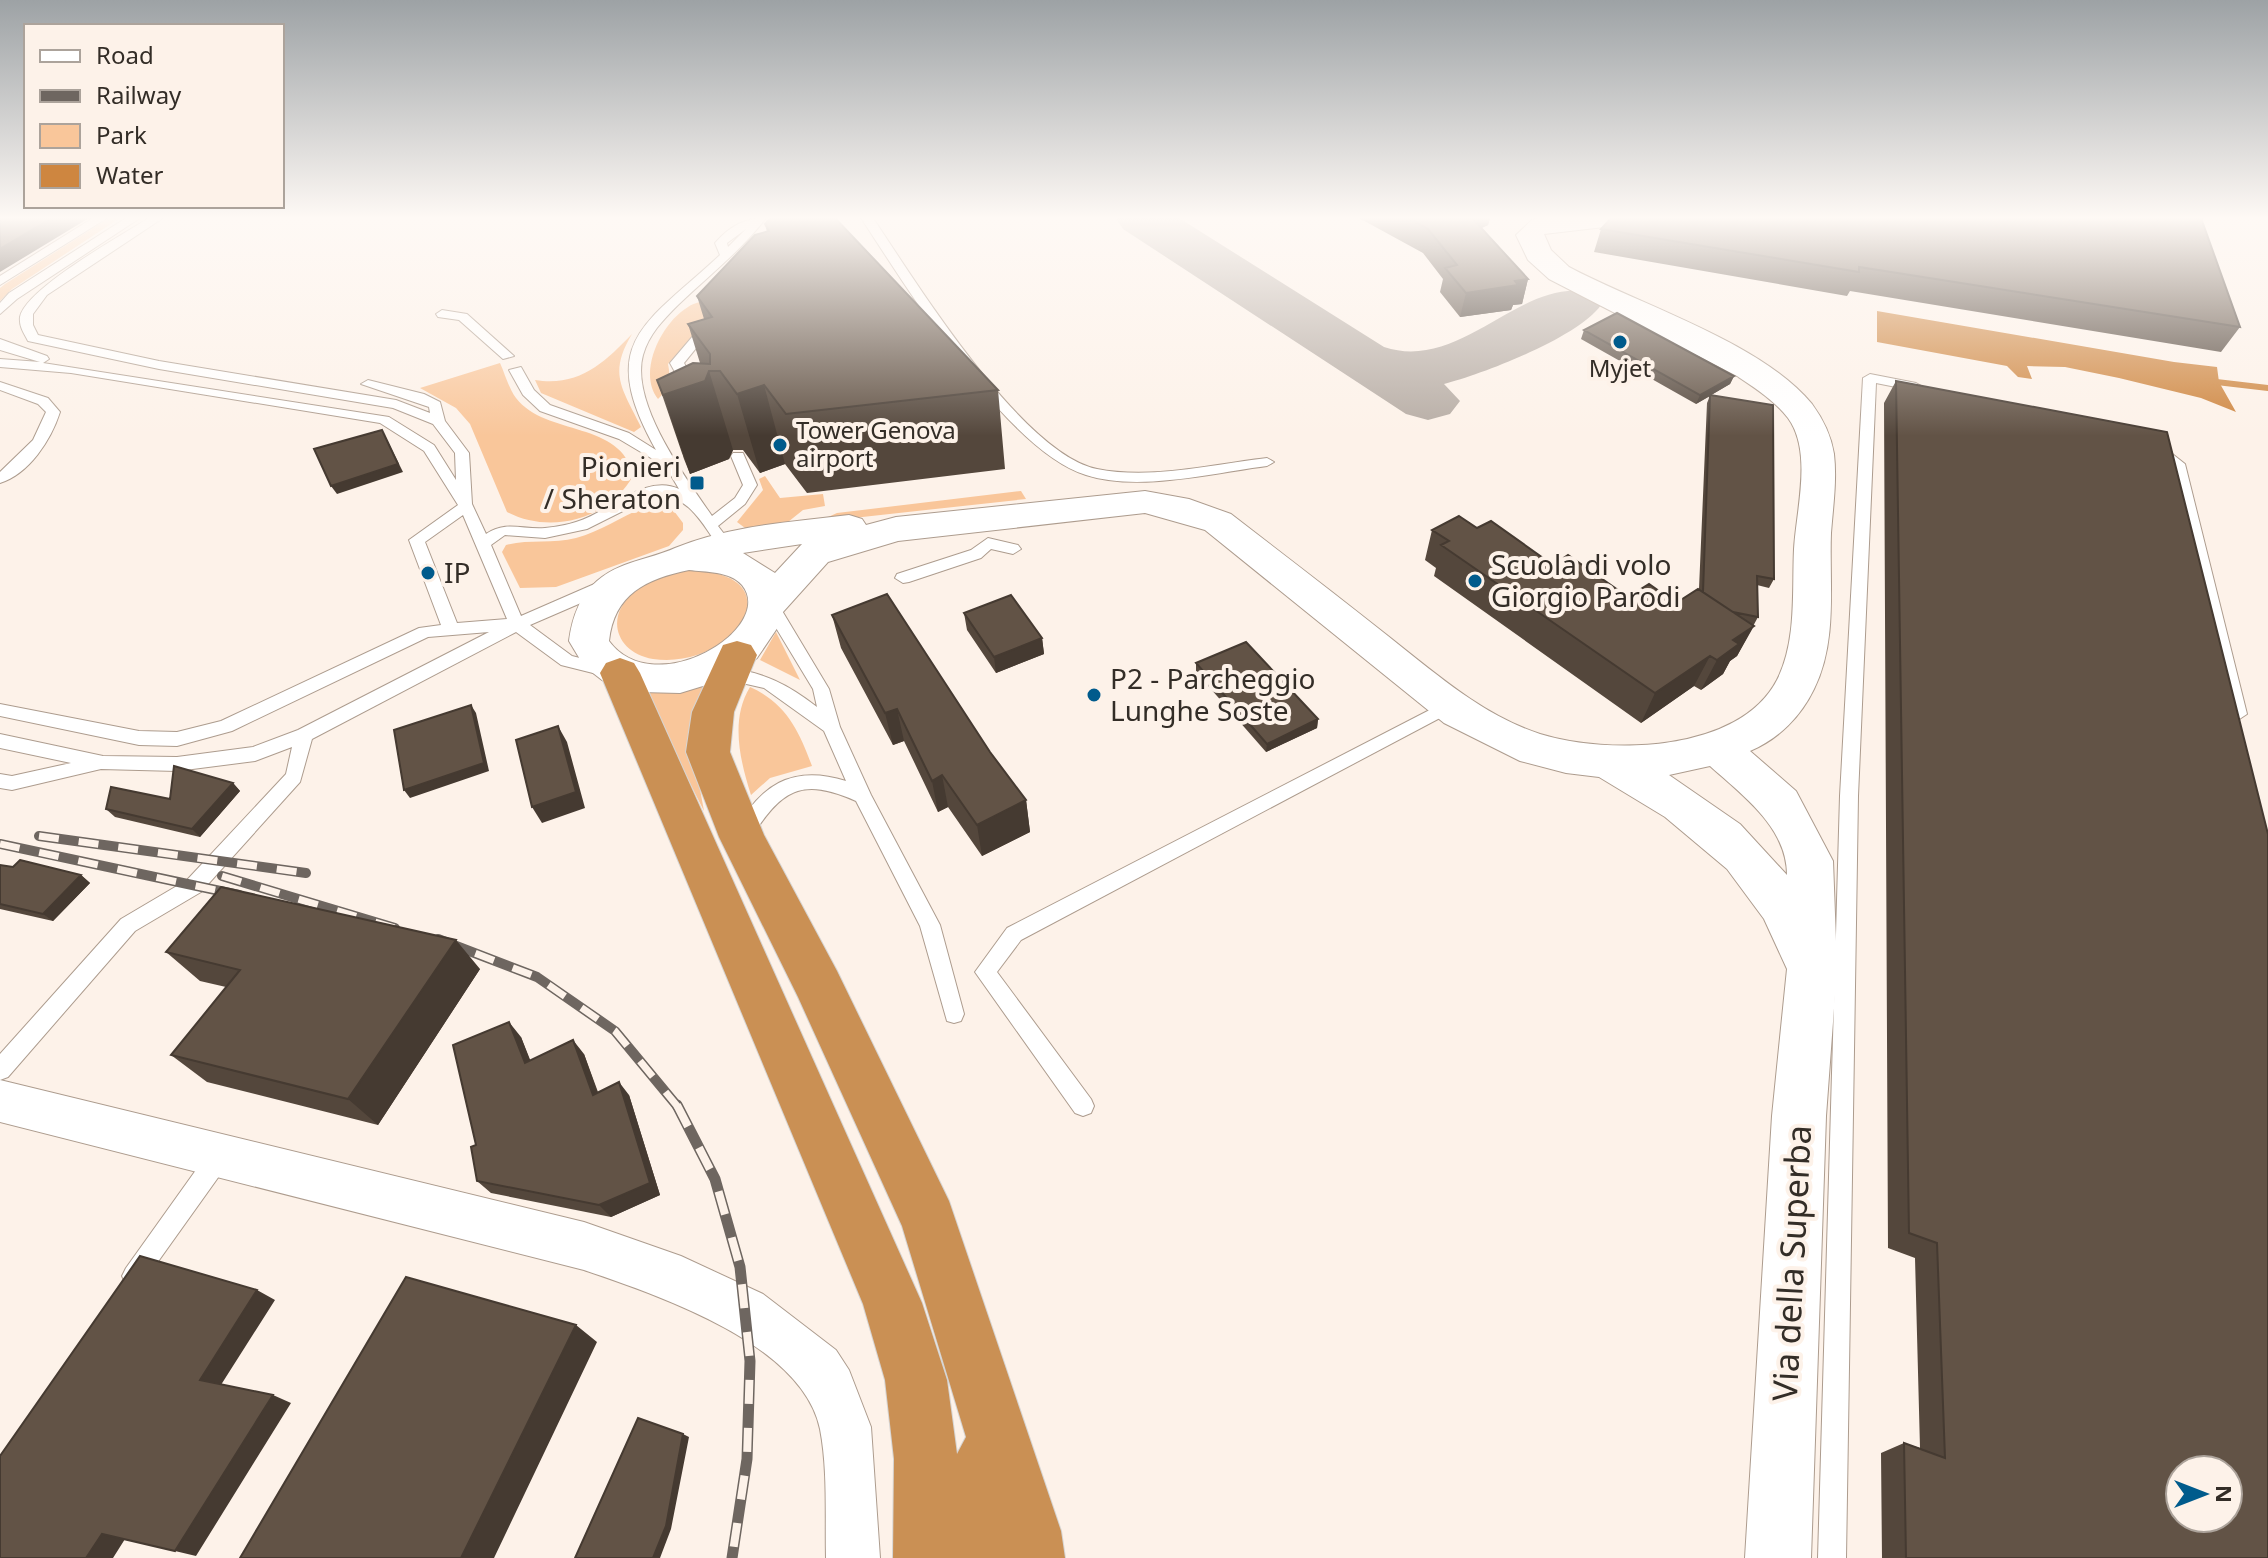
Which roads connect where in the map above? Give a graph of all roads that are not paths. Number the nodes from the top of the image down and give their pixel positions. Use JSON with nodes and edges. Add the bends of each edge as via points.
{"nodes":[{"id":1,"x":21,"y":291,"type":"edge"},
{"id":2,"x":45,"y":291,"type":"edge"},
{"id":3,"x":686,"y":291,"type":"edge"},
{"id":4,"x":917,"y":291,"type":"edge"},
{"id":5,"x":1594,"y":291,"type":"edge"},
{"id":6,"x":0,"y":310,"type":"edge"},
{"id":7,"x":442,"y":314,"type":"dead end"},
{"id":8,"x":715,"y":320,"type":"edge"},
{"id":9,"x":2,"y":345,"type":"edge"},
{"id":10,"x":508,"y":356,"type":"dead end"},
{"id":11,"x":0,"y":363,"type":"edge"},
{"id":12,"x":71,"y":369,"type":"junction"},
{"id":13,"x":516,"y":370,"type":"dead end"},
{"id":14,"x":368,"y":384,"type":"dead end"},
{"id":15,"x":0,"y":386,"type":"edge"},
{"id":16,"x":1930,"y":390,"type":"edge"},
{"id":17,"x":701,"y":403,"type":"edge"},
{"id":18,"x":662,"y":414,"type":"edge"},
{"id":19,"x":438,"y":421,"type":"junction"},
{"id":20,"x":2140,"y":431,"type":"edge"},
{"id":21,"x":655,"y":432,"type":"junction"},
{"id":22,"x":738,"y":456,"type":"edge"},
{"id":23,"x":1267,"y":462,"type":"dead end"},
{"id":24,"x":673,"y":468,"type":"junction"},
{"id":25,"x":0,"y":479,"type":"edge"},
{"id":26,"x":696,"y":503,"type":"junction"},
{"id":27,"x":466,"y":506,"type":"junction"},
{"id":28,"x":896,"y":529,"type":"junction"},
{"id":29,"x":979,"y":532,"type":"junction"},
{"id":30,"x":482,"y":544,"type":"junction"},
{"id":31,"x":725,"y":546,"type":"junction"},
{"id":32,"x":1013,"y":549,"type":"dead end"},
{"id":33,"x":650,"y":567,"type":"junction"},
{"id":34,"x":903,"y":578,"type":"dead end"},
{"id":35,"x":769,"y":603,"type":"junction"},
{"id":36,"x":517,"y":624,"type":"junction"},
{"id":37,"x":451,"y":629,"type":"junction"},
{"id":38,"x":721,"y":668,"type":"junction"},
{"id":39,"x":620,"y":673,"type":"junction"},
{"id":40,"x":1449,"y":706,"type":"junction"},
{"id":41,"x":0,"y":710,"type":"edge"},
{"id":42,"x":831,"y":727,"type":"junction"},
{"id":43,"x":304,"y":735,"type":"junction"},
{"id":44,"x":2243,"y":736,"type":"edge"},
{"id":45,"x":0,"y":741,"type":"edge"},
{"id":46,"x":1718,"y":748,"type":"junction"},
{"id":47,"x":1606,"y":761,"type":"junction"},
{"id":48,"x":103,"y":763,"type":"junction"},
{"id":49,"x":0,"y":781,"type":"edge"},
{"id":50,"x":862,"y":796,"type":"junction"},
{"id":51,"x":742,"y":837,"type":"junction"},
{"id":52,"x":1797,"y":837,"type":"junction"},
{"id":53,"x":1761,"y":880,"type":"junction"},
{"id":54,"x":1812,"y":968,"type":"junction"},
{"id":55,"x":954,"y":1014,"type":"dead end"},
{"id":56,"x":0,"y":1070,"type":"edge"},
{"id":57,"x":0,"y":1101,"type":"edge"},
{"id":58,"x":1083,"y":1106,"type":"dead end"},
{"id":59,"x":221,"y":1155,"type":"junction"},
{"id":60,"x":120,"y":1296,"type":"edge"},
{"id":61,"x":956,"y":1299,"type":"junction"},
{"id":62,"x":853,"y":1558,"type":"edge"},
{"id":63,"x":926,"y":1558,"type":"edge"},
{"id":64,"x":992,"y":1558,"type":"edge"},
{"id":65,"x":1032,"y":1558,"type":"edge"},
{"id":66,"x":1778,"y":1558,"type":"edge"},
{"id":67,"x":1832,"y":1558,"type":"edge"}],
"edges":[{"from":1,"to":6,"type":"lane"},
{"from":2,"to":19,"type":"lane","via":[[29,306],[25,319],[33,338],[46,344],[123,356],[130,367],[173,375],[203,370],[396,404]]},
{"from":3,"to":21,"type":"lane","via":[[646,333],[634,359],[634,384]]},
{"from":4,"to":23,"type":"lane","via":[[964,359],[1049,452],[1089,472],[1116,475]]},
{"from":5,"to":46,"type":"street","via":[[1770,384],[1801,412],[1817,450],[1806,656],[1794,690],[1772,718]]},
{"from":7,"to":10,"type":"lane","via":[[463,317]]},
{"from":8,"to":17,"type":"lane","via":[[677,363],[680,385]]},
{"from":9,"to":12,"type":"lane"},
{"from":11,"to":12,"type":"lane"},
{"from":12,"to":27,"type":"lane","via":[[147,392],[179,388],[384,420],[429,448]]},
{"from":13,"to":24,"type":"lane","via":[[545,408],[641,444]]},
{"from":14,"to":19,"type":"lane","via":[[435,405]]},
{"from":15,"to":25,"type":"lane","via":[[43,401],[53,412],[36,448]]},
{"from":16,"to":67,"type":"lane","via":[[1870,378],[1849,796]]},
{"from":18,"to":21,"type":"lane"},
{"from":19,"to":27,"type":"lane","via":[[462,453]]},
{"from":20,"to":44,"type":"lane","via":[[2178,464]]},
{"from":21,"to":24,"type":"lane"},
{"from":22,"to":31,"type":"lane","via":[[750,485]]},
{"from":24,"to":26,"type":"lane"},
{"from":26,"to":30,"type":"lane","via":[[669,490],[652,491],[582,526],[545,533],[502,530]]},
{"from":26,"to":31,"type":"lane"},
{"from":27,"to":30,"type":"lane"},
{"from":27,"to":37,"type":"lane","via":[[417,540]]},
{"from":28,"to":29,"type":"street"},
{"from":28,"to":31,"type":"street","via":[[843,527]]},
{"from":28,"to":35,"type":"street","via":[[815,553]]},
{"from":29,"to":32,"type":"lane"},
{"from":29,"to":34,"type":"lane","via":[[976,554]]},
{"from":29,"to":40,"type":"street","via":[[1145,502],[1218,522]]},
{"from":30,"to":36,"type":"lane"},
{"from":31,"to":33,"type":"street","via":[[702,557]]},
{"from":31,"to":35,"type":"street","via":[[764,586]]},
{"from":33,"to":36,"type":"lane"},
{"from":33,"to":39,"type":"street","via":[[602,598],[589,627],[595,654]]},
{"from":35,"to":38,"type":"street","via":[[764,625]]},
{"from":35,"to":42,"type":"lane","via":[[821,689]]},
{"from":36,"to":37,"type":"lane"},
{"from":36,"to":39,"type":"lane","via":[[567,661]]},
{"from":36,"to":43,"type":"lane"},
{"from":37,"to":41,"type":"lane","via":[[425,632],[226,726],[177,739],[139,738]]},
{"from":38,"to":39,"type":"street","via":[[652,679]]},
{"from":38,"to":42,"type":"lane","via":[[758,677]]},
{"from":38,"to":51,"type":"highway","via":[[708,752]]},
{"from":39,"to":63,"type":"highway","via":[[892,1303],[916,1380],[926,1459]]},
{"from":40,"to":47,"type":"street","via":[[1536,749]]},
{"from":40,"to":58,"type":"lane","via":[[1014,934],[985,972]]},
{"from":42,"to":50,"type":"lane"},
{"from":43,"to":48,"type":"lane","via":[[255,754],[212,762]]},
{"from":43,"to":56,"type":"lane","via":[[294,777],[194,886],[128,925]]},
{"from":45,"to":48,"type":"lane"},
{"from":46,"to":47,"type":"street","via":[[1652,761]]},
{"from":46,"to":52,"type":"street","name":"Via della Superba","via":[[1780,803]]},
{"from":47,"to":53,"type":"street","via":[[1669,794],[1736,849]]},
{"from":48,"to":49,"type":"lane","via":[[12,783]]},
{"from":50,"to":51,"type":"lane","via":[[833,781],[803,781],[761,805]]},
{"from":50,"to":55,"type":"lane","via":[[930,925]]},
{"from":51,"to":61,"type":"highway","via":[[929,1221]]},
{"from":52,"to":53,"type":"street","via":[[1781,871]]},
{"from":52,"to":54,"type":"street","name":"Via della Superba","via":[[1810,861]]},
{"from":53,"to":54,"type":"street","via":[[1776,897]]},
{"from":54,"to":66,"type":"street","name":"Via della Superba","via":[[1799,1116]]},
{"from":57,"to":59,"type":"street"},
{"from":59,"to":60,"type":"lane"},
{"from":59,"to":62,"type":"street","via":[[584,1246],[681,1280],[746,1311],[818,1368],[831,1388],[849,1454]]},
{"from":61,"to":64,"type":"highway","via":[[983,1426]]},
{"from":61,"to":65,"type":"highway"}]}
